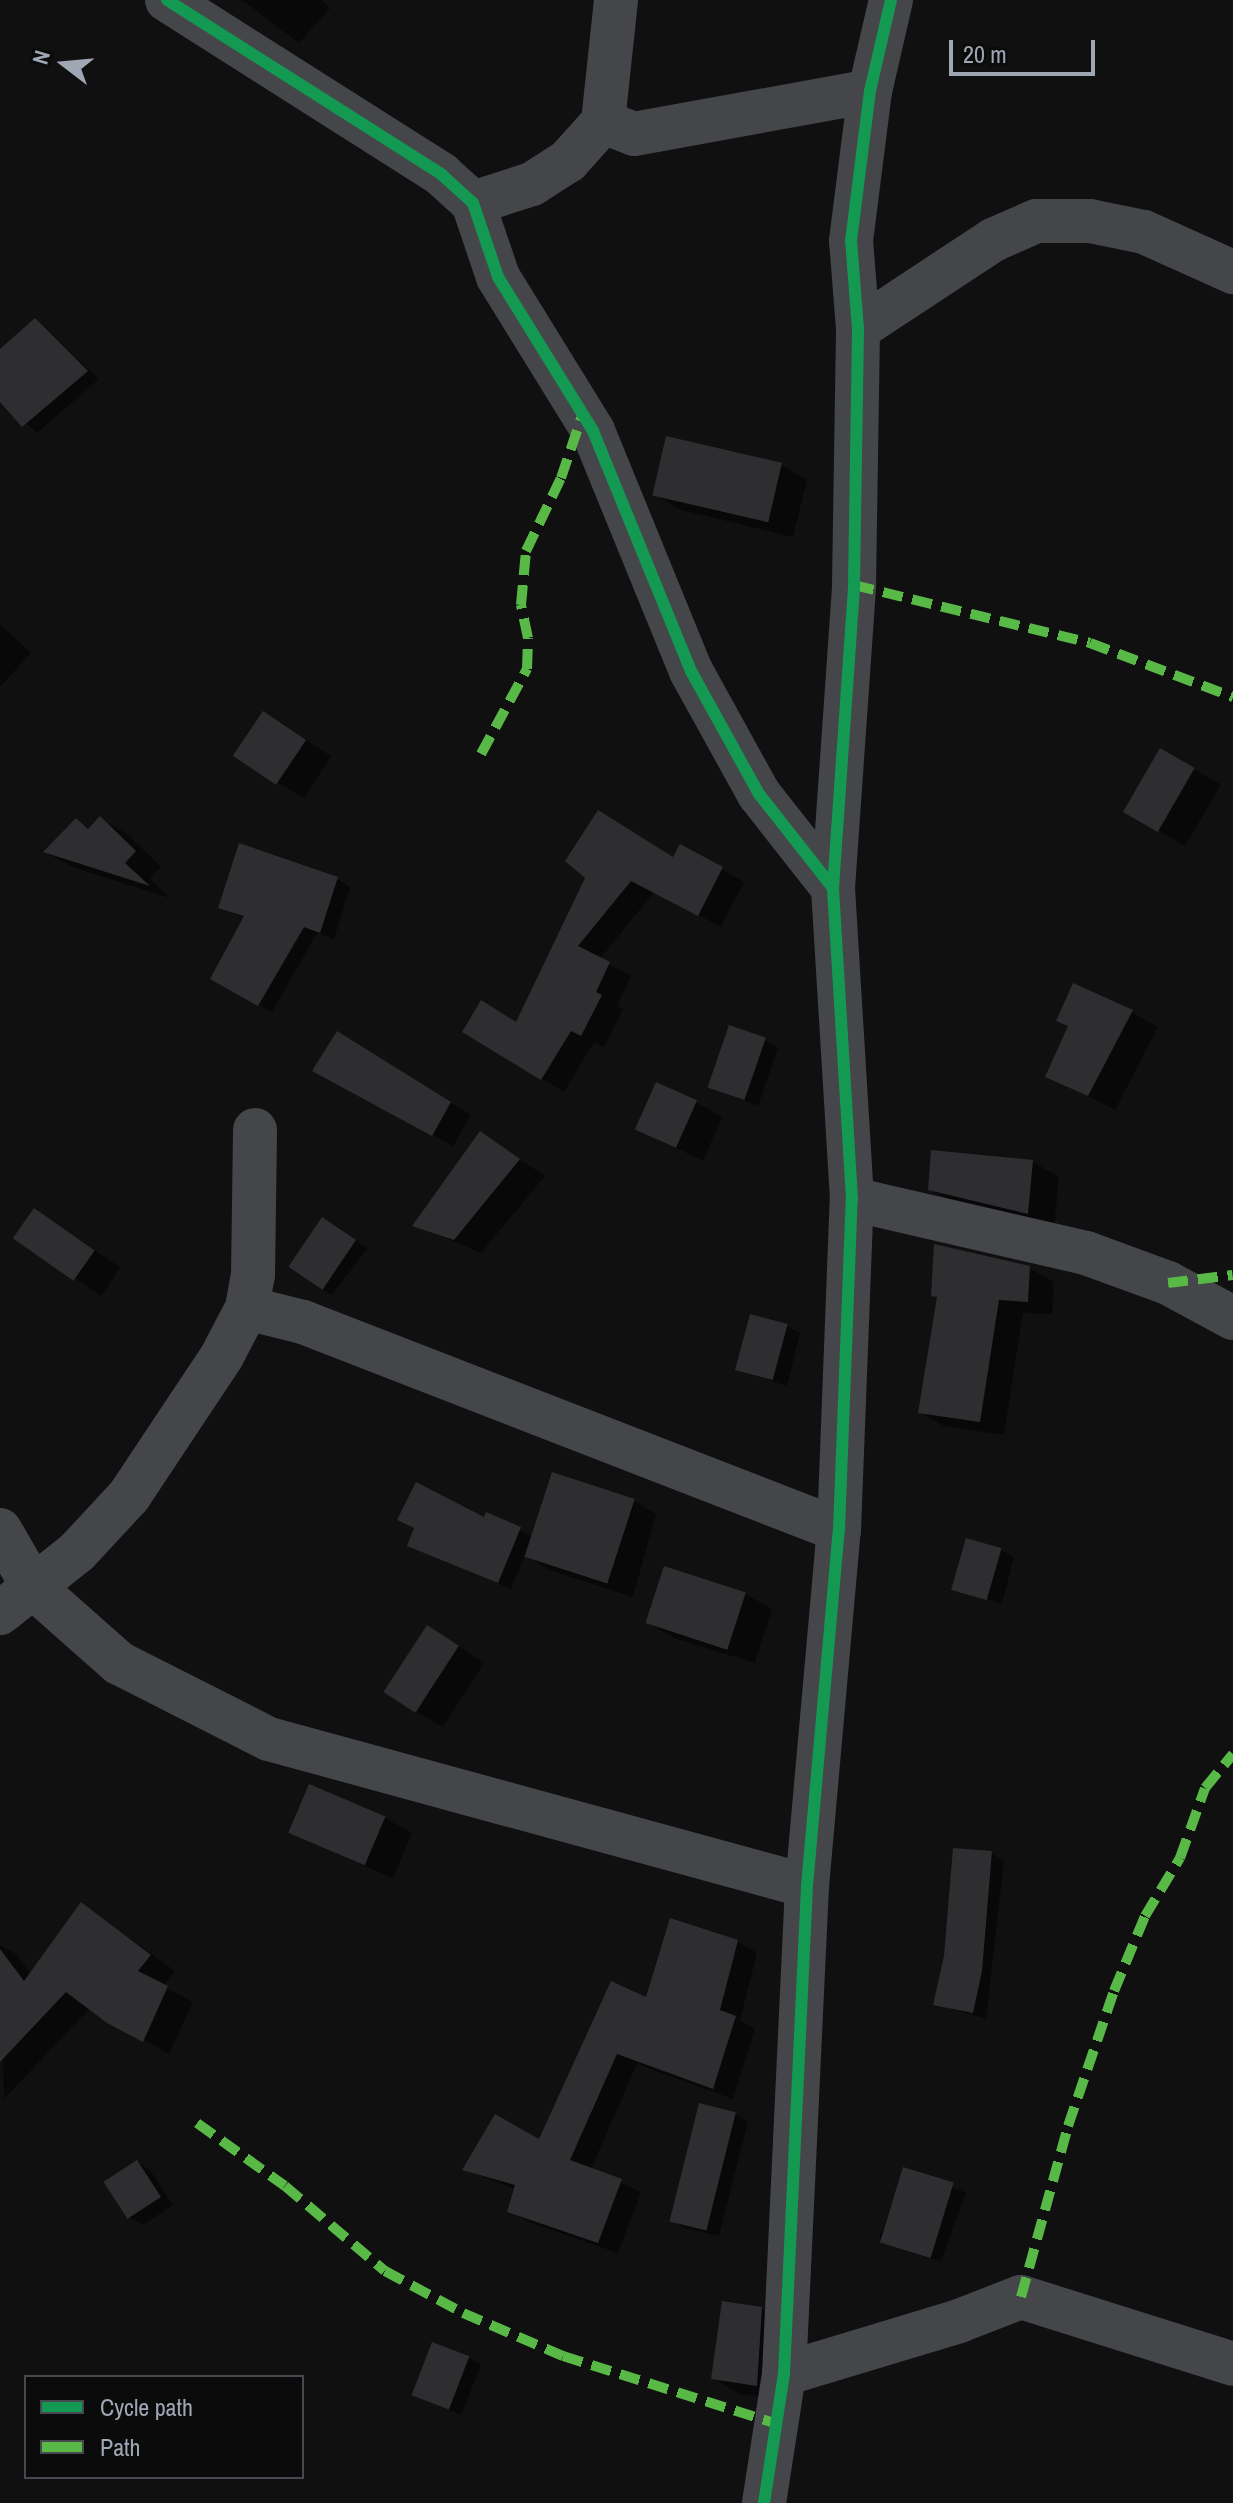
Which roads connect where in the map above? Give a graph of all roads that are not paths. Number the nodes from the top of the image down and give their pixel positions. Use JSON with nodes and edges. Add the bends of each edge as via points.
{"nodes":[{"id":1,"x":167,"y":0,"type":"edge"},
{"id":2,"x":616,"y":0,"type":"edge"},
{"id":3,"x":891,"y":0,"type":"edge"},
{"id":4,"x":870,"y":91,"type":"junction"},
{"id":5,"x":603,"y":122,"type":"junction"},
{"id":6,"x":473,"y":203,"type":"junction"},
{"id":7,"x":1233,"y":272,"type":"edge"},
{"id":8,"x":858,"y":329,"type":"junction"},
{"id":9,"x":833,"y":888,"type":"junction"},
{"id":10,"x":255,"y":1130,"type":"dead end"},
{"id":11,"x":852,"y":1199,"type":"junction"},
{"id":12,"x":247,"y":1308,"type":"junction"},
{"id":13,"x":1233,"y":1318,"type":"edge"},
{"id":14,"x":0,"y":1530,"type":"edge"},
{"id":15,"x":839,"y":1530,"type":"junction"},
{"id":16,"x":16,"y":1600,"type":"edge"},
{"id":17,"x":807,"y":1886,"type":"junction"},
{"id":18,"x":1233,"y":2364,"type":"edge"},
{"id":19,"x":784,"y":2374,"type":"junction"},
{"id":20,"x":764,"y":2503,"type":"edge"}],
"edges":[{"from":1,"to":6,"type":"street","via":[[441,174]]},
{"from":2,"to":5,"type":"street"},
{"from":3,"to":4,"type":"street"},
{"from":4,"to":5,"type":"street","via":[[634,134]]},
{"from":4,"to":8,"type":"street","via":[[851,241]]},
{"from":5,"to":6,"type":"street","via":[[568,161],[532,184]]},
{"from":6,"to":9,"type":"street","via":[[498,277],[593,431],[691,671],[759,794]]},
{"from":7,"to":8,"type":"street","via":[[1144,232],[1090,221],[1036,221],[993,240]]},
{"from":8,"to":9,"type":"street","via":[[854,585]]},
{"from":9,"to":11,"type":"street"},
{"from":10,"to":12,"type":"street","via":[[253,1275]]},
{"from":11,"to":13,"type":"street","via":[[1086,1253],[1168,1283]]},
{"from":11,"to":15,"type":"street"},
{"from":12,"to":15,"type":"street","via":[[303,1322]]},
{"from":12,"to":16,"type":"street","via":[[222,1356],[129,1496],[77,1552]]},
{"from":14,"to":16,"type":"street"},
{"from":15,"to":17,"type":"street"},
{"from":16,"to":17,"type":"street","via":[[119,1663],[269,1739]]},
{"from":17,"to":19,"type":"street"},
{"from":18,"to":19,"type":"street","via":[[1021,2297]]},
{"from":19,"to":20,"type":"street"}]}
